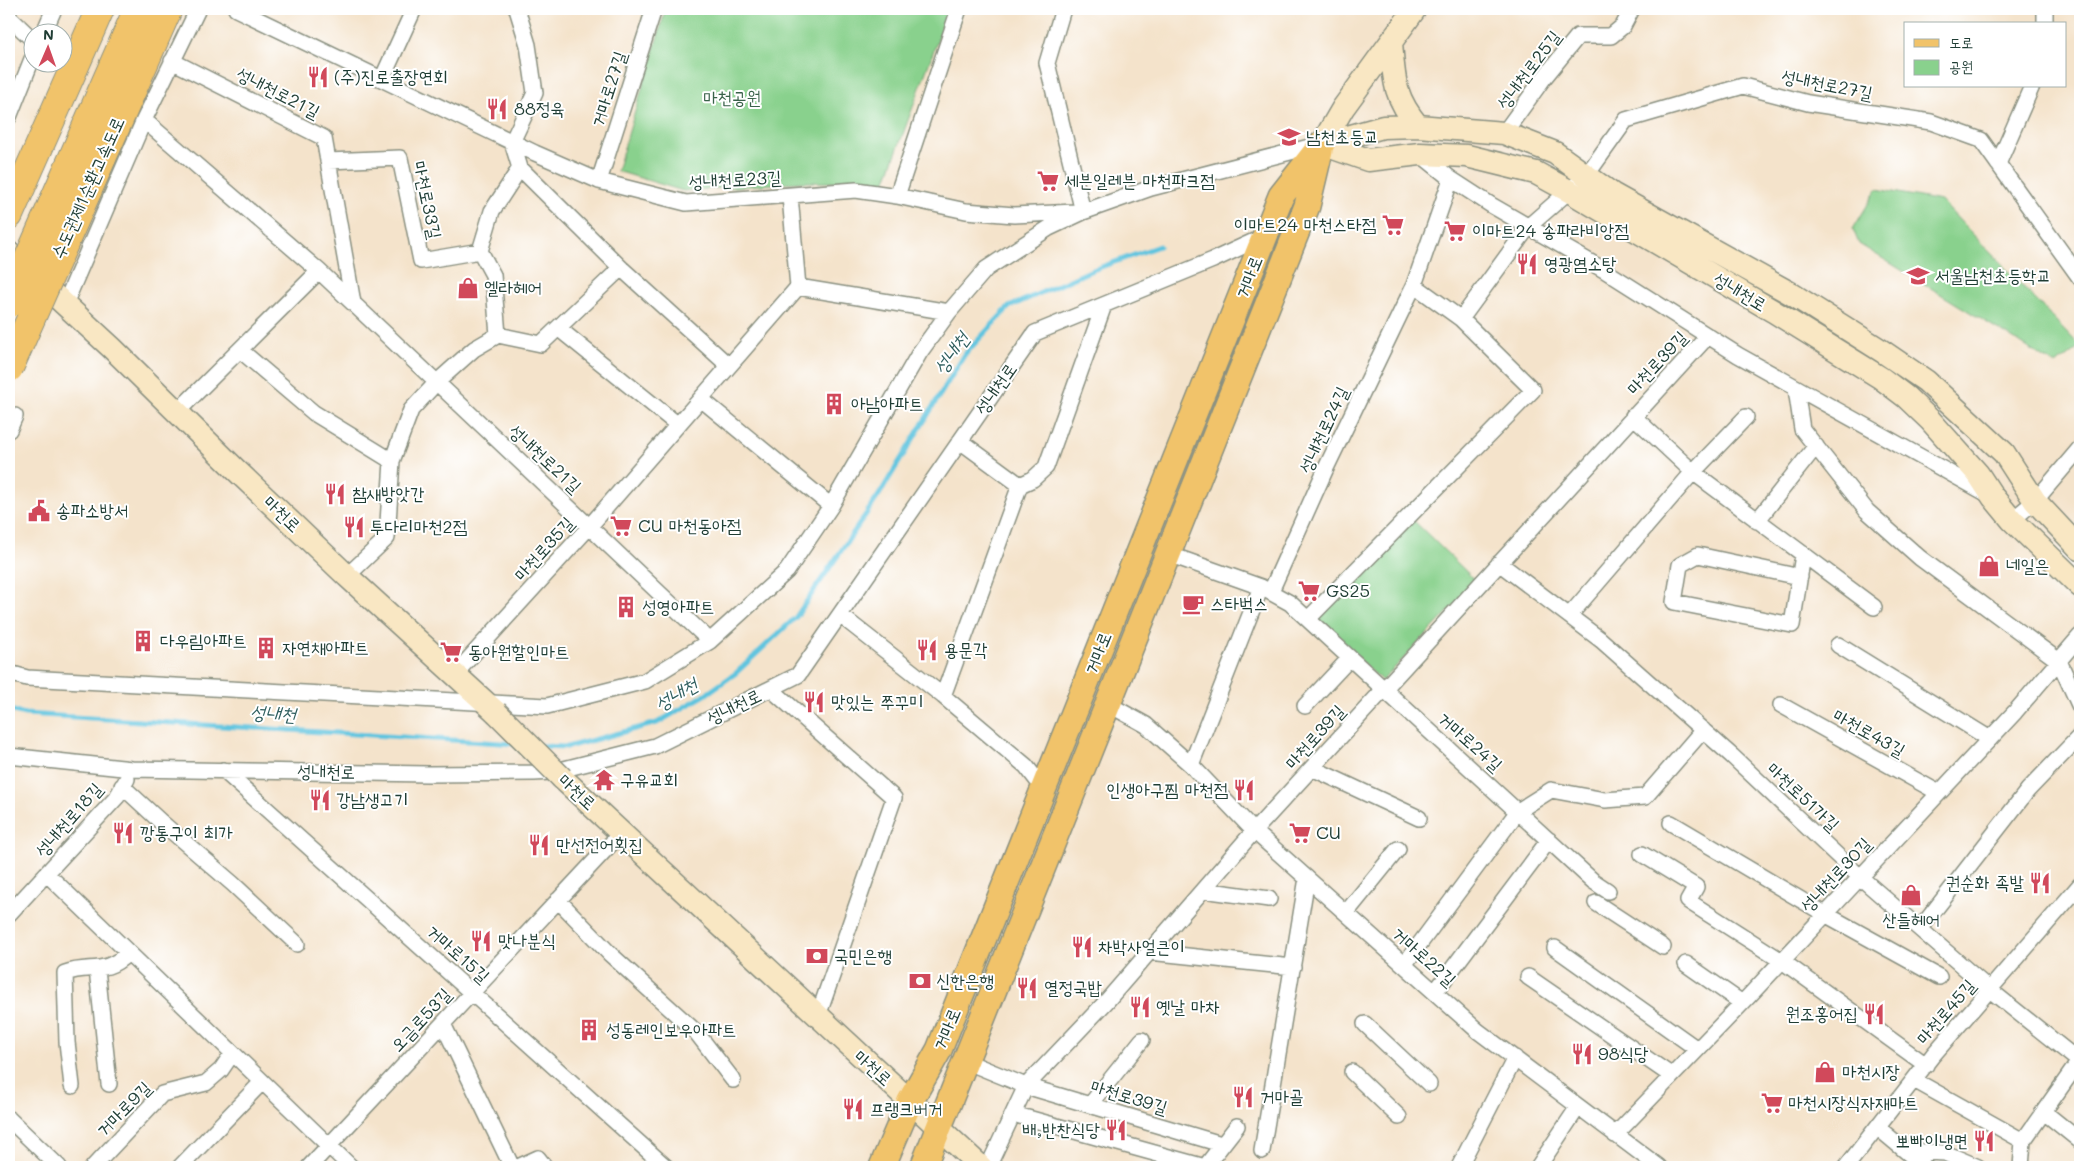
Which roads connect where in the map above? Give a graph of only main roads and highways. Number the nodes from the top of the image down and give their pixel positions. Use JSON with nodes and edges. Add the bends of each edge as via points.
{"nodes":[{"id":1,"x":100,"y":9,"type":"edge"},
{"id":2,"x":138,"y":9,"type":"edge"},
{"id":3,"x":168,"y":9,"type":"edge"},
{"id":4,"x":9,"y":215,"type":"edge"},
{"id":5,"x":9,"y":303,"type":"edge"},
{"id":6,"x":9,"y":368,"type":"edge"},
{"id":7,"x":882,"y":1167,"type":"edge"},
{"id":8,"x":923,"y":1167,"type":"edge"}],
"edges":[{"from":1,"to":4,"type":"highway"},
{"from":2,"to":5,"type":"highway","name":"수도권제1순환고속도로","bridge":true},
{"from":3,"to":6,"type":"highway","name":"수도권제1순환고속도로","bridge":true},
{"from":7,"to":8,"type":"main road","name":"거마로","via":[[910,1101],[939,1050],[1281,196],[1322,144],[1307,206]]}]}
